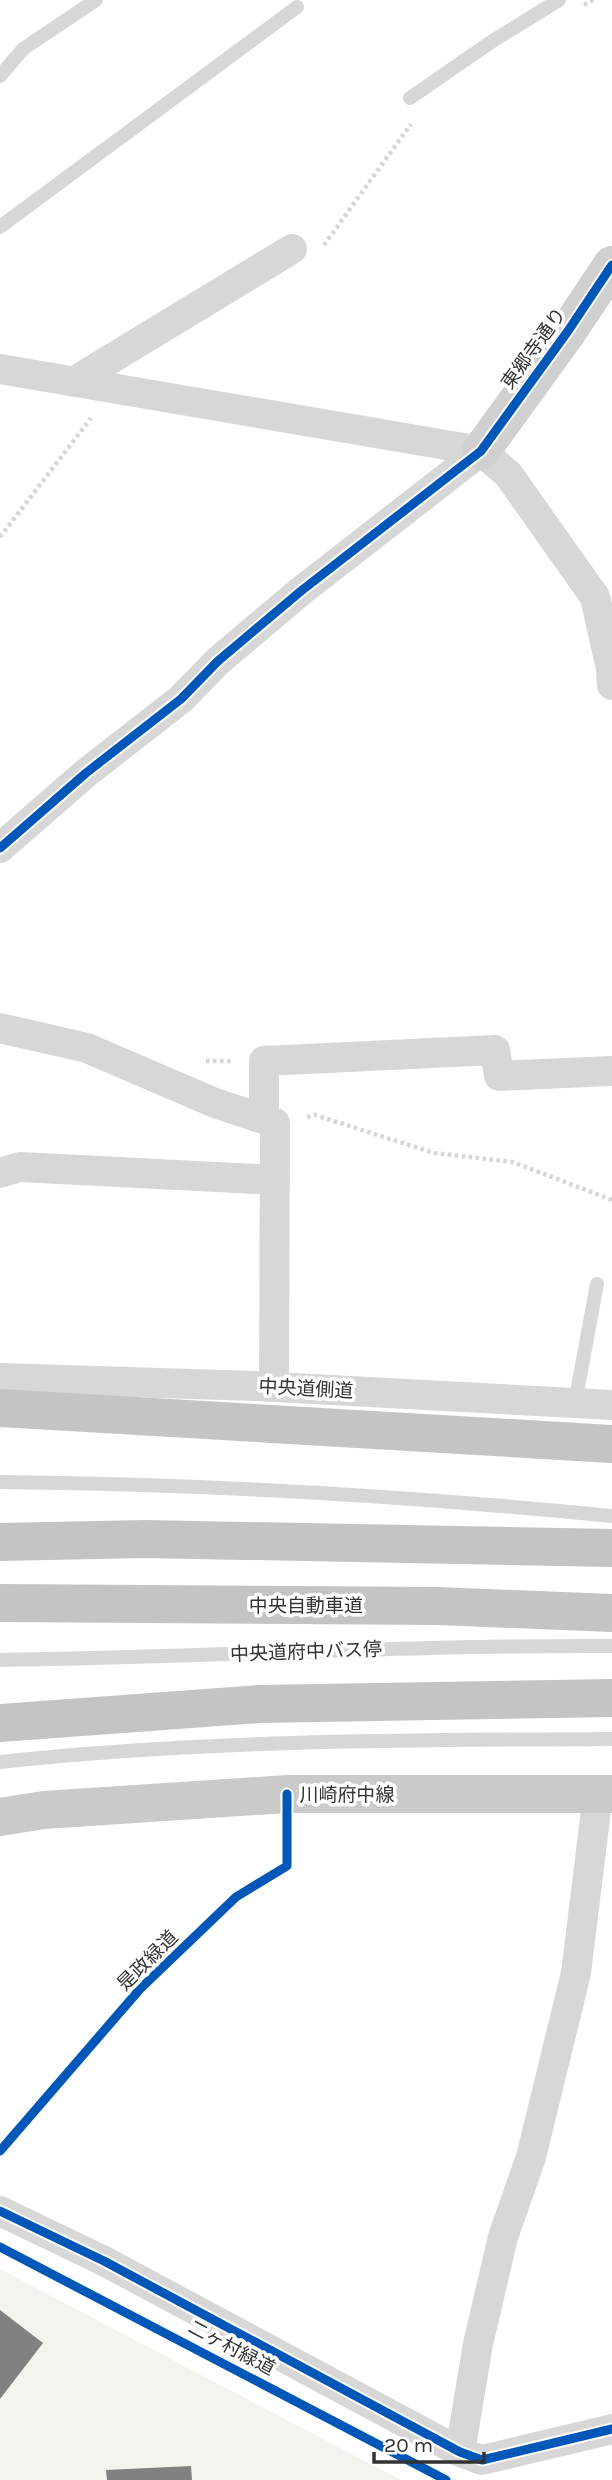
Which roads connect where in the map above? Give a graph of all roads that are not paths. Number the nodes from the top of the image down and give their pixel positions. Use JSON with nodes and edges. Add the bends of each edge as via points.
{"nodes":[{"id":1,"x":96,"y":0,"type":"edge"},
{"id":2,"x":559,"y":0,"type":"edge"},
{"id":3,"x":297,"y":7,"type":"dead end"},
{"id":4,"x":0,"y":76,"type":"edge"},
{"id":5,"x":410,"y":98,"type":"dead end"},
{"id":6,"x":0,"y":227,"type":"edge"},
{"id":7,"x":302,"y":251,"type":"road end"},
{"id":8,"x":612,"y":265,"type":"edge"},
{"id":9,"x":0,"y":369,"type":"edge"},
{"id":10,"x":73,"y":382,"type":"junction"},
{"id":11,"x":481,"y":451,"type":"junction"},
{"id":12,"x":612,"y":675,"type":"edge"},
{"id":13,"x":0,"y":848,"type":"edge"},
{"id":14,"x":0,"y":1028,"type":"edge"},
{"id":15,"x":612,"y":1071,"type":"edge"},
{"id":16,"x":270,"y":1121,"type":"junction"},
{"id":17,"x":0,"y":1173,"type":"edge"},
{"id":18,"x":275,"y":1180,"type":"junction"},
{"id":19,"x":597,"y":1284,"type":"dead end"},
{"id":20,"x":0,"y":1378,"type":"edge"},
{"id":21,"x":274,"y":1387,"type":"junction"},
{"id":22,"x":575,"y":1403,"type":"junction"},
{"id":23,"x":612,"y":1405,"type":"edge"},
{"id":24,"x":0,"y":1408,"type":"edge"},
{"id":25,"x":612,"y":1444,"type":"edge"},
{"id":26,"x":0,"y":1482,"type":"edge"},
{"id":27,"x":612,"y":1516,"type":"edge"},
{"id":28,"x":0,"y":1542,"type":"edge"},
{"id":29,"x":612,"y":1548,"type":"edge"},
{"id":30,"x":0,"y":1603,"type":"edge"},
{"id":31,"x":612,"y":1614,"type":"edge"},
{"id":32,"x":612,"y":1646,"type":"edge"},
{"id":33,"x":0,"y":1660,"type":"edge"},
{"id":34,"x":612,"y":1698,"type":"edge"},
{"id":35,"x":0,"y":1723,"type":"edge"},
{"id":36,"x":612,"y":1739,"type":"edge"},
{"id":37,"x":0,"y":1762,"type":"edge"},
{"id":38,"x":605,"y":1794,"type":"edge"},
{"id":39,"x":0,"y":1817,"type":"edge"},
{"id":40,"x":0,"y":2211,"type":"edge"},
{"id":41,"x":612,"y":2429,"type":"edge"},
{"id":42,"x":460,"y":2452,"type":"junction"}],
"edges":[{"from":1,"to":4,"type":"lane","via":[[23,50]]},
{"from":2,"to":5,"type":"lane"},
{"from":3,"to":6,"type":"lane"},
{"from":7,"to":10,"type":"street"},
{"from":8,"to":11,"type":"street","name":"東郷寺通り"},
{"from":9,"to":10,"type":"street"},
{"from":10,"to":11,"type":"street"},
{"from":11,"to":12,"type":"street","via":[[508,474],[595,597]]},
{"from":11,"to":13,"type":"street","via":[[301,591],[181,699],[86,772]]},
{"from":14,"to":16,"type":"street","via":[[87,1048],[215,1103]]},
{"from":15,"to":16,"type":"street","via":[[499,1076],[495,1050],[264,1061]]},
{"from":16,"to":18,"type":"street"},
{"from":17,"to":18,"type":"street","via":[[20,1167]]},
{"from":18,"to":21,"type":"street"},
{"from":19,"to":22,"type":"lane"},
{"from":20,"to":21,"type":"street","name":"中央道側道"},
{"from":21,"to":22,"type":"street","name":"中央道側道"},
{"from":22,"to":23,"type":"street","name":"中央道側道"},
{"from":24,"to":25,"type":"highway"},
{"from":26,"to":27,"type":"lane","via":[[254,1490]]},
{"from":28,"to":29,"type":"highway","via":[[186,1540]]},
{"from":30,"to":31,"type":"highway","name":"中央自動車道","via":[[438,1606]]},
{"from":32,"to":33,"type":"lane","name":"中央道府中バス停"},
{"from":34,"to":35,"type":"highway","via":[[259,1704]]},
{"from":36,"to":37,"type":"lane","via":[[265,1744]]},
{"from":38,"to":39,"type":"main road","name":"川崎府中線","via":[[287,1794]]},
{"from":38,"to":42,"type":"street","via":[[576,1973],[531,2157],[503,2237],[478,2344]]},
{"from":40,"to":42,"type":"street","via":[[104,2260]]},
{"from":41,"to":42,"type":"street","via":[[482,2460]]}]}
